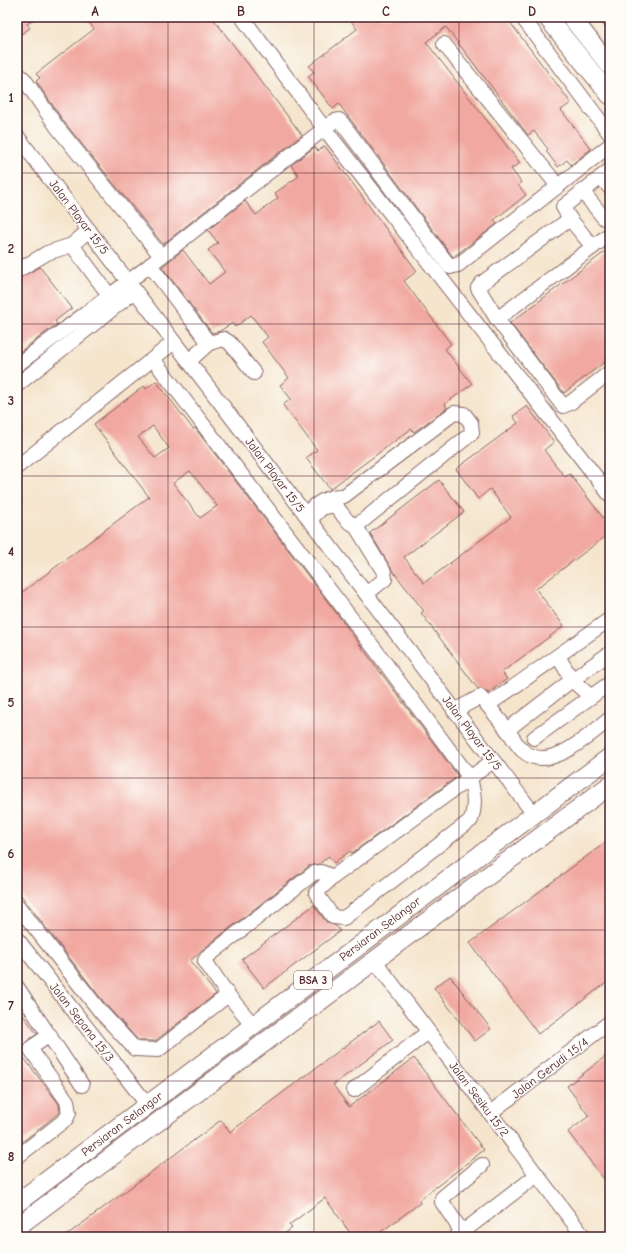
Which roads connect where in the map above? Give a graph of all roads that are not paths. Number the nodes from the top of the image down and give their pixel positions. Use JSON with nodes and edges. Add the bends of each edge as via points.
{"nodes":[{"id":1,"x":242,"y":17,"type":"edge"},
{"id":2,"x":522,"y":17,"type":"edge"},
{"id":3,"x":547,"y":17,"type":"edge"},
{"id":4,"x":571,"y":17,"type":"edge"},
{"id":5,"x":607,"y":17,"type":"edge"},
{"id":6,"x":610,"y":21,"type":"edge"},
{"id":7,"x":444,"y":44,"type":"dead end"},
{"id":8,"x":610,"y":66,"type":"edge"},
{"id":9,"x":17,"y":73,"type":"edge"},
{"id":10,"x":610,"y":95,"type":"edge"},
{"id":11,"x":605,"y":116,"type":"edge"},
{"id":12,"x":324,"y":128,"type":"junction"},
{"id":13,"x":610,"y":134,"type":"edge"},
{"id":14,"x":17,"y":136,"type":"edge"},
{"id":15,"x":610,"y":145,"type":"edge"},
{"id":16,"x":606,"y":173,"type":"edge"},
{"id":17,"x":558,"y":186,"type":"junction"},
{"id":18,"x":610,"y":188,"type":"edge"},
{"id":19,"x":582,"y":191,"type":"junction"},
{"id":20,"x":604,"y":218,"type":"dead end"},
{"id":21,"x":570,"y":219,"type":"junction"},
{"id":22,"x":89,"y":230,"type":"junction"},
{"id":23,"x":610,"y":234,"type":"edge"},
{"id":24,"x":72,"y":245,"type":"junction"},
{"id":25,"x":593,"y":248,"type":"junction"},
{"id":26,"x":155,"y":261,"type":"junction"},
{"id":27,"x":17,"y":270,"type":"edge"},
{"id":28,"x":131,"y":286,"type":"junction"},
{"id":29,"x":109,"y":295,"type":"junction"},
{"id":30,"x":497,"y":319,"type":"junction"},
{"id":31,"x":174,"y":342,"type":"junction"},
{"id":32,"x":209,"y":343,"type":"junction"},
{"id":33,"x":152,"y":359,"type":"junction"},
{"id":34,"x":188,"y":361,"type":"junction"},
{"id":35,"x":17,"y":365,"type":"edge"},
{"id":36,"x":610,"y":372,"type":"edge"},
{"id":37,"x":254,"y":373,"type":"dead end"},
{"id":38,"x":17,"y":385,"type":"edge"},
{"id":39,"x":17,"y":468,"type":"edge"},
{"id":40,"x":610,"y":495,"type":"edge"},
{"id":41,"x":307,"y":517,"type":"junction"},
{"id":42,"x":355,"y":525,"type":"junction"},
{"id":43,"x":366,"y":594,"type":"junction"},
{"id":44,"x":610,"y":619,"type":"edge"},
{"id":45,"x":610,"y":653,"type":"edge"},
{"id":46,"x":558,"y":656,"type":"junction"},
{"id":47,"x":572,"y":680,"type":"junction"},
{"id":48,"x":610,"y":683,"type":"edge"},
{"id":49,"x":591,"y":697,"type":"junction"},
{"id":50,"x":488,"y":706,"type":"junction"},
{"id":51,"x":454,"y":711,"type":"junction"},
{"id":52,"x":610,"y":719,"type":"edge"},
{"id":53,"x":507,"y":730,"type":"junction"},
{"id":54,"x":534,"y":738,"type":"dead end"},
{"id":55,"x":610,"y":757,"type":"edge"},
{"id":56,"x":493,"y":761,"type":"junction"},
{"id":57,"x":470,"y":778,"type":"junction"},
{"id":58,"x":610,"y":785,"type":"edge"},
{"id":59,"x":534,"y":814,"type":"junction"},
{"id":60,"x":333,"y":877,"type":"junction"},
{"id":61,"x":17,"y":905,"type":"edge"},
{"id":62,"x":17,"y":939,"type":"edge"},
{"id":63,"x":375,"y":961,"type":"junction"},
{"id":64,"x":17,"y":987,"type":"edge"},
{"id":65,"x":228,"y":995,"type":"junction"},
{"id":66,"x":610,"y":1022,"type":"edge"},
{"id":67,"x":253,"y":1025,"type":"junction"},
{"id":68,"x":428,"y":1032,"type":"junction"},
{"id":69,"x":50,"y":1035,"type":"junction"},
{"id":70,"x":82,"y":1085,"type":"dead end"},
{"id":71,"x":354,"y":1090,"type":"dead end"},
{"id":72,"x":147,"y":1104,"type":"junction"},
{"id":73,"x":490,"y":1113,"type":"junction"},
{"id":74,"x":17,"y":1157,"type":"edge"},
{"id":75,"x":482,"y":1165,"type":"dead end"},
{"id":76,"x":537,"y":1175,"type":"junction"},
{"id":77,"x":17,"y":1203,"type":"edge"},
{"id":78,"x":17,"y":1227,"type":"edge"},
{"id":79,"x":459,"y":1235,"type":"edge"},
{"id":80,"x":584,"y":1237,"type":"edge"}],
"edges":[{"from":1,"to":12,"type":"street"},
{"from":2,"to":11,"type":"street"},
{"from":3,"to":10,"type":"main road"},
{"from":4,"to":8,"type":"main road"},
{"from":5,"to":6,"type":"street"},
{"from":7,"to":17,"type":"street"},
{"from":9,"to":26,"type":"street","via":[[24,79]]},
{"from":11,"to":13,"type":"street"},
{"from":12,"to":17,"type":"street","via":[[334,121],[339,120],[342,123],[450,266],[458,265]]},
{"from":12,"to":26,"type":"street"},
{"from":12,"to":40,"type":"street"},
{"from":14,"to":22,"type":"street","name":"Jalan Playar 15/5"},
{"from":15,"to":17,"type":"street"},
{"from":16,"to":18,"type":"street"},
{"from":16,"to":19,"type":"street"},
{"from":19,"to":20,"type":"street"},
{"from":19,"to":21,"type":"street","via":[[563,207]]},
{"from":21,"to":25,"type":"street"},
{"from":21,"to":30,"type":"street","via":[[478,288]]},
{"from":22,"to":24,"type":"street"},
{"from":22,"to":28,"type":"street","name":"Jalan Playar 15/5"},
{"from":23,"to":25,"type":"street"},
{"from":24,"to":27,"type":"street","via":[[47,253]]},
{"from":24,"to":29,"type":"street"},
{"from":25,"to":30,"type":"street"},
{"from":26,"to":28,"type":"street"},
{"from":26,"to":32,"type":"street"},
{"from":28,"to":29,"type":"street"},
{"from":28,"to":31,"type":"street","name":"Jalan Playar 15/5"},
{"from":28,"to":38,"type":"street"},
{"from":29,"to":35,"type":"street"},
{"from":30,"to":36,"type":"street","via":[[563,406]]},
{"from":31,"to":33,"type":"street"},
{"from":31,"to":34,"type":"street","name":"Jalan Playar 15/5"},
{"from":32,"to":34,"type":"street"},
{"from":32,"to":37,"type":"street","via":[[224,339]]},
{"from":33,"to":39,"type":"street"},
{"from":33,"to":57,"type":"street","via":[[377,652]]},
{"from":34,"to":41,"type":"street","name":"Jalan Playar 15/5"},
{"from":41,"to":42,"type":"street","via":[[322,508],[334,505],[349,523]]},
{"from":41,"to":42,"type":"street","via":[[318,502],[344,496],[454,413],[464,414],[471,423],[472,433]]},
{"from":41,"to":43,"type":"street","name":"Jalan Playar 15/5"},
{"from":42,"to":43,"type":"street","via":[[384,572],[385,579]]},
{"from":43,"to":51,"type":"street","name":"Jalan Playar 15/5"},
{"from":44,"to":46,"type":"street"},
{"from":45,"to":47,"type":"street"},
{"from":46,"to":47,"type":"street"},
{"from":46,"to":50,"type":"street"},
{"from":47,"to":49,"type":"street"},
{"from":47,"to":53,"type":"street"},
{"from":48,"to":49,"type":"street"},
{"from":49,"to":54,"type":"street"},
{"from":50,"to":51,"type":"street","via":[[480,697]]},
{"from":50,"to":53,"type":"street"},
{"from":51,"to":56,"type":"street","name":"Jalan Playar 15/5"},
{"from":52,"to":53,"type":"street","via":[[564,753],[548,758],[534,757],[522,750]]},
{"from":55,"to":59,"type":"main road","name":"Persiaran Selangor","number":"BSA 3"},
{"from":56,"to":57,"type":"street"},
{"from":56,"to":59,"type":"street","name":"Jalan Playar 15/5"},
{"from":57,"to":60,"type":"street"},
{"from":57,"to":60,"type":"street","via":[[475,808],[471,820],[344,918],[333,916],[316,893]]},
{"from":58,"to":63,"type":"main road","name":"Persiaran Selangor","number":"BSA 3"},
{"from":59,"to":67,"type":"main road","name":"Persiaran Selangor","number":"BSA 3"},
{"from":60,"to":65,"type":"street","via":[[321,872],[314,873],[207,957],[205,961]]},
{"from":61,"to":65,"type":"street","via":[[100,1011],[135,1049],[158,1050]]},
{"from":62,"to":72,"type":"street","name":"Jalan Sepana 15/3"},
{"from":63,"to":68,"type":"street","name":"Jalan Sesiku 15/2"},
{"from":63,"to":78,"type":"main road","name":"Persiaran Selangor","number":"BSA 3"},
{"from":64,"to":69,"type":"street"},
{"from":65,"to":67,"type":"street"},
{"from":66,"to":73,"type":"street","name":"Jalan Gerudi 15/4"},
{"from":67,"to":72,"type":"main road","name":"Persiaran Selangor","number":"BSA 3"},
{"from":68,"to":71,"type":"street"},
{"from":68,"to":73,"type":"street","name":"Jalan Sesiku 15/2"},
{"from":69,"to":70,"type":"street"},
{"from":69,"to":74,"type":"street","via":[[31,1050],[67,1101],[69,1113],[61,1123]]},
{"from":72,"to":77,"type":"main road","name":"Persiaran Selangor","number":"BSA 3"},
{"from":73,"to":76,"type":"street","name":"Jalan Sesiku 15/2"},
{"from":75,"to":79,"type":"street","via":[[442,1198]]},
{"from":76,"to":79,"type":"street"},
{"from":76,"to":80,"type":"street","name":"Jalan Sesiku 15/2"}]}
